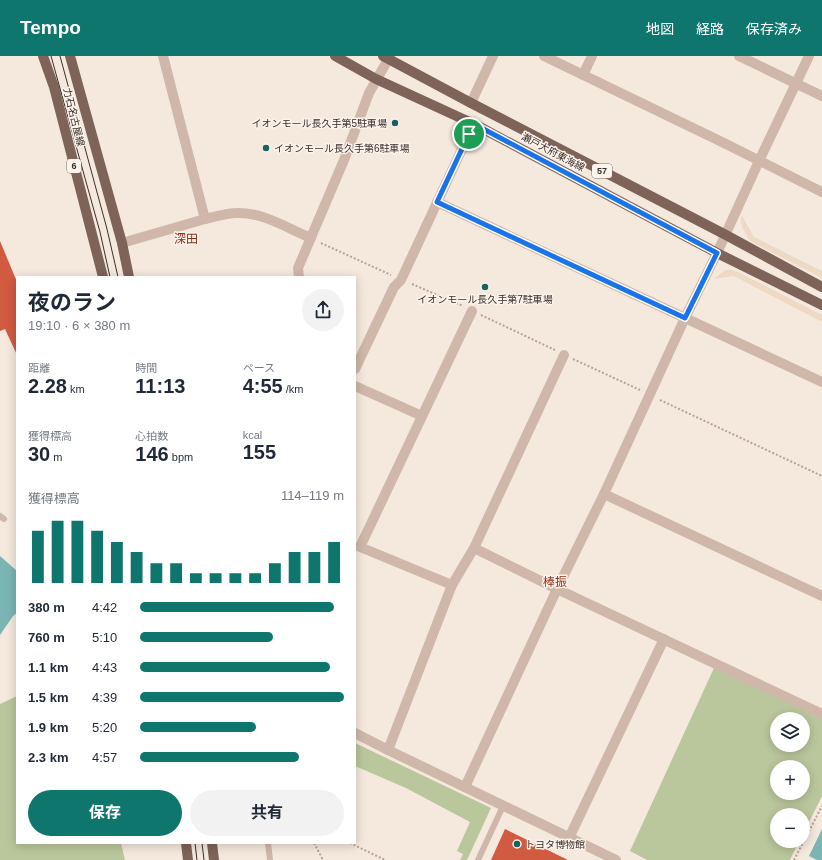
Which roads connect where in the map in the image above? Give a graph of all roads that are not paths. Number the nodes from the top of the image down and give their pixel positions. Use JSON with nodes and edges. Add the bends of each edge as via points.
{"nodes":[{"id":1,"x":43,"y":56,"type":"edge"},
{"id":2,"x":70,"y":56,"type":"edge"},
{"id":3,"x":163,"y":56,"type":"edge"},
{"id":4,"x":335,"y":56,"type":"edge"},
{"id":5,"x":493,"y":56,"type":"edge"},
{"id":6,"x":544,"y":56,"type":"edge"},
{"id":7,"x":592,"y":56,"type":"edge"},
{"id":8,"x":738,"y":56,"type":"edge"},
{"id":9,"x":809,"y":56,"type":"edge"},
{"id":10,"x":387,"y":57,"type":"edge"},
{"id":11,"x":583,"y":74,"type":"junction"},
{"id":12,"x":376,"y":79,"type":"junction"},
{"id":13,"x":795,"y":83,"type":"junction"},
{"id":14,"x":822,"y":96,"type":"edge"},
{"id":15,"x":471,"y":103,"type":"junction"},
{"id":16,"x":476,"y":125,"type":"junction"},
{"id":17,"x":759,"y":161,"type":"junction"},
{"id":18,"x":822,"y":192,"type":"edge"},
{"id":19,"x":437,"y":202,"type":"junction"},
{"id":20,"x":206,"y":219,"type":"junction"},
{"id":21,"x":726,"y":235,"type":"junction"},
{"id":22,"x":311,"y":238,"type":"junction"},
{"id":23,"x":122,"y":243,"type":"junction"},
{"id":24,"x":717,"y":253,"type":"junction"},
{"id":25,"x":103,"y":276,"type":"edge"},
{"id":26,"x":129,"y":276,"type":"edge"},
{"id":27,"x":299,"y":276,"type":"edge"},
{"id":28,"x":822,"y":287,"type":"edge"},
{"id":29,"x":822,"y":305,"type":"edge"},
{"id":30,"x":472,"y":310,"type":"dead end"},
{"id":31,"x":685,"y":318,"type":"junction"},
{"id":32,"x":564,"y":355,"type":"dead end"},
{"id":33,"x":356,"y":367,"type":"edge"},
{"id":34,"x":822,"y":382,"type":"edge"},
{"id":35,"x":356,"y":386,"type":"edge"},
{"id":36,"x":422,"y":416,"type":"junction"},
{"id":37,"x":604,"y":494,"type":"junction"},
{"id":38,"x":474,"y":548,"type":"junction"},
{"id":39,"x":452,"y":585,"type":"junction"},
{"id":40,"x":557,"y":589,"type":"junction"},
{"id":41,"x":822,"y":596,"type":"edge"},
{"id":42,"x":664,"y":639,"type":"junction"},
{"id":43,"x":822,"y":714,"type":"edge"},
{"id":44,"x":356,"y":734,"type":"edge"},
{"id":45,"x":388,"y":750,"type":"junction"},
{"id":46,"x":466,"y":787,"type":"junction"},
{"id":47,"x":503,"y":806,"type":"junction"},
{"id":48,"x":569,"y":838,"type":"junction"},
{"id":49,"x":186,"y":844,"type":"edge"},
{"id":50,"x":212,"y":844,"type":"edge"},
{"id":51,"x":268,"y":844,"type":"edge"},
{"id":52,"x":188,"y":860,"type":"edge"},
{"id":53,"x":214,"y":860,"type":"edge"},
{"id":54,"x":270,"y":860,"type":"edge"},
{"id":55,"x":478,"y":860,"type":"edge"},
{"id":56,"x":616,"y":860,"type":"edge"}],
"edges":[{"from":1,"to":25,"type":"main road","name":"力石名古屋線","number":"6","via":[[54,87]]},
{"from":2,"to":23,"type":"main road","name":"力石名古屋線"},
{"from":3,"to":20,"type":"street"},
{"from":4,"to":12,"type":"main road","name":"瀬戸大府東海線","number":"57"},
{"from":5,"to":15,"type":"street"},
{"from":6,"to":11,"type":"street"},
{"from":7,"to":11,"type":"street"},
{"from":8,"to":13,"type":"street"},
{"from":9,"to":13,"type":"street"},
{"from":10,"to":12,"type":"street"},
{"from":10,"to":15,"type":"main road","name":"瀬戸大府東海線","number":"57"},
{"from":11,"to":17,"type":"street"},
{"from":12,"to":16,"type":"main road","name":"瀬戸大府東海線","number":"57"},
{"from":12,"to":22,"type":"street"},
{"from":13,"to":14,"type":"street"},
{"from":13,"to":17,"type":"street"},
{"from":15,"to":21,"type":"main road","name":"瀬戸大府東海線","number":"57"},
{"from":16,"to":19,"type":"street","via":[[469,134]]},
{"from":16,"to":24,"type":"main road","name":"瀬戸大府東海線","number":"57"},
{"from":17,"to":18,"type":"street"},
{"from":17,"to":21,"type":"street"},
{"from":19,"to":31,"type":"street"},
{"from":19,"to":33,"type":"street","via":[[401,280],[394,287]]},
{"from":20,"to":22,"type":"street","via":[[234,213],[260,215]]},
{"from":20,"to":23,"type":"street"},
{"from":21,"to":24,"type":"street"},
{"from":21,"to":28,"type":"main road","name":"瀬戸大府東海線","number":"57"},
{"from":22,"to":27,"type":"street","via":[[298,268]]},
{"from":23,"to":26,"type":"main road","name":"力石名古屋線"},
{"from":24,"to":29,"type":"main road","name":"瀬戸大府東海線","number":"57"},
{"from":24,"to":31,"type":"street"},
{"from":30,"to":36,"type":"street"},
{"from":31,"to":34,"type":"street"},
{"from":31,"to":37,"type":"street"},
{"from":32,"to":38,"type":"street"},
{"from":35,"to":36,"type":"street"},
{"from":36,"to":39,"type":"street","via":[[360,547]]},
{"from":37,"to":40,"type":"street"},
{"from":37,"to":41,"type":"street"},
{"from":38,"to":39,"type":"street"},
{"from":38,"to":40,"type":"street"},
{"from":39,"to":45,"type":"street"},
{"from":40,"to":42,"type":"street"},
{"from":40,"to":46,"type":"street"},
{"from":42,"to":43,"type":"street"},
{"from":42,"to":48,"type":"street"},
{"from":44,"to":45,"type":"street"},
{"from":45,"to":46,"type":"street"},
{"from":46,"to":47,"type":"street"},
{"from":47,"to":48,"type":"street"},
{"from":47,"to":55,"type":"lane"},
{"from":48,"to":56,"type":"street"},
{"from":49,"to":52,"type":"main road"},
{"from":50,"to":53,"type":"main road"},
{"from":51,"to":54,"type":"lane"}]}
